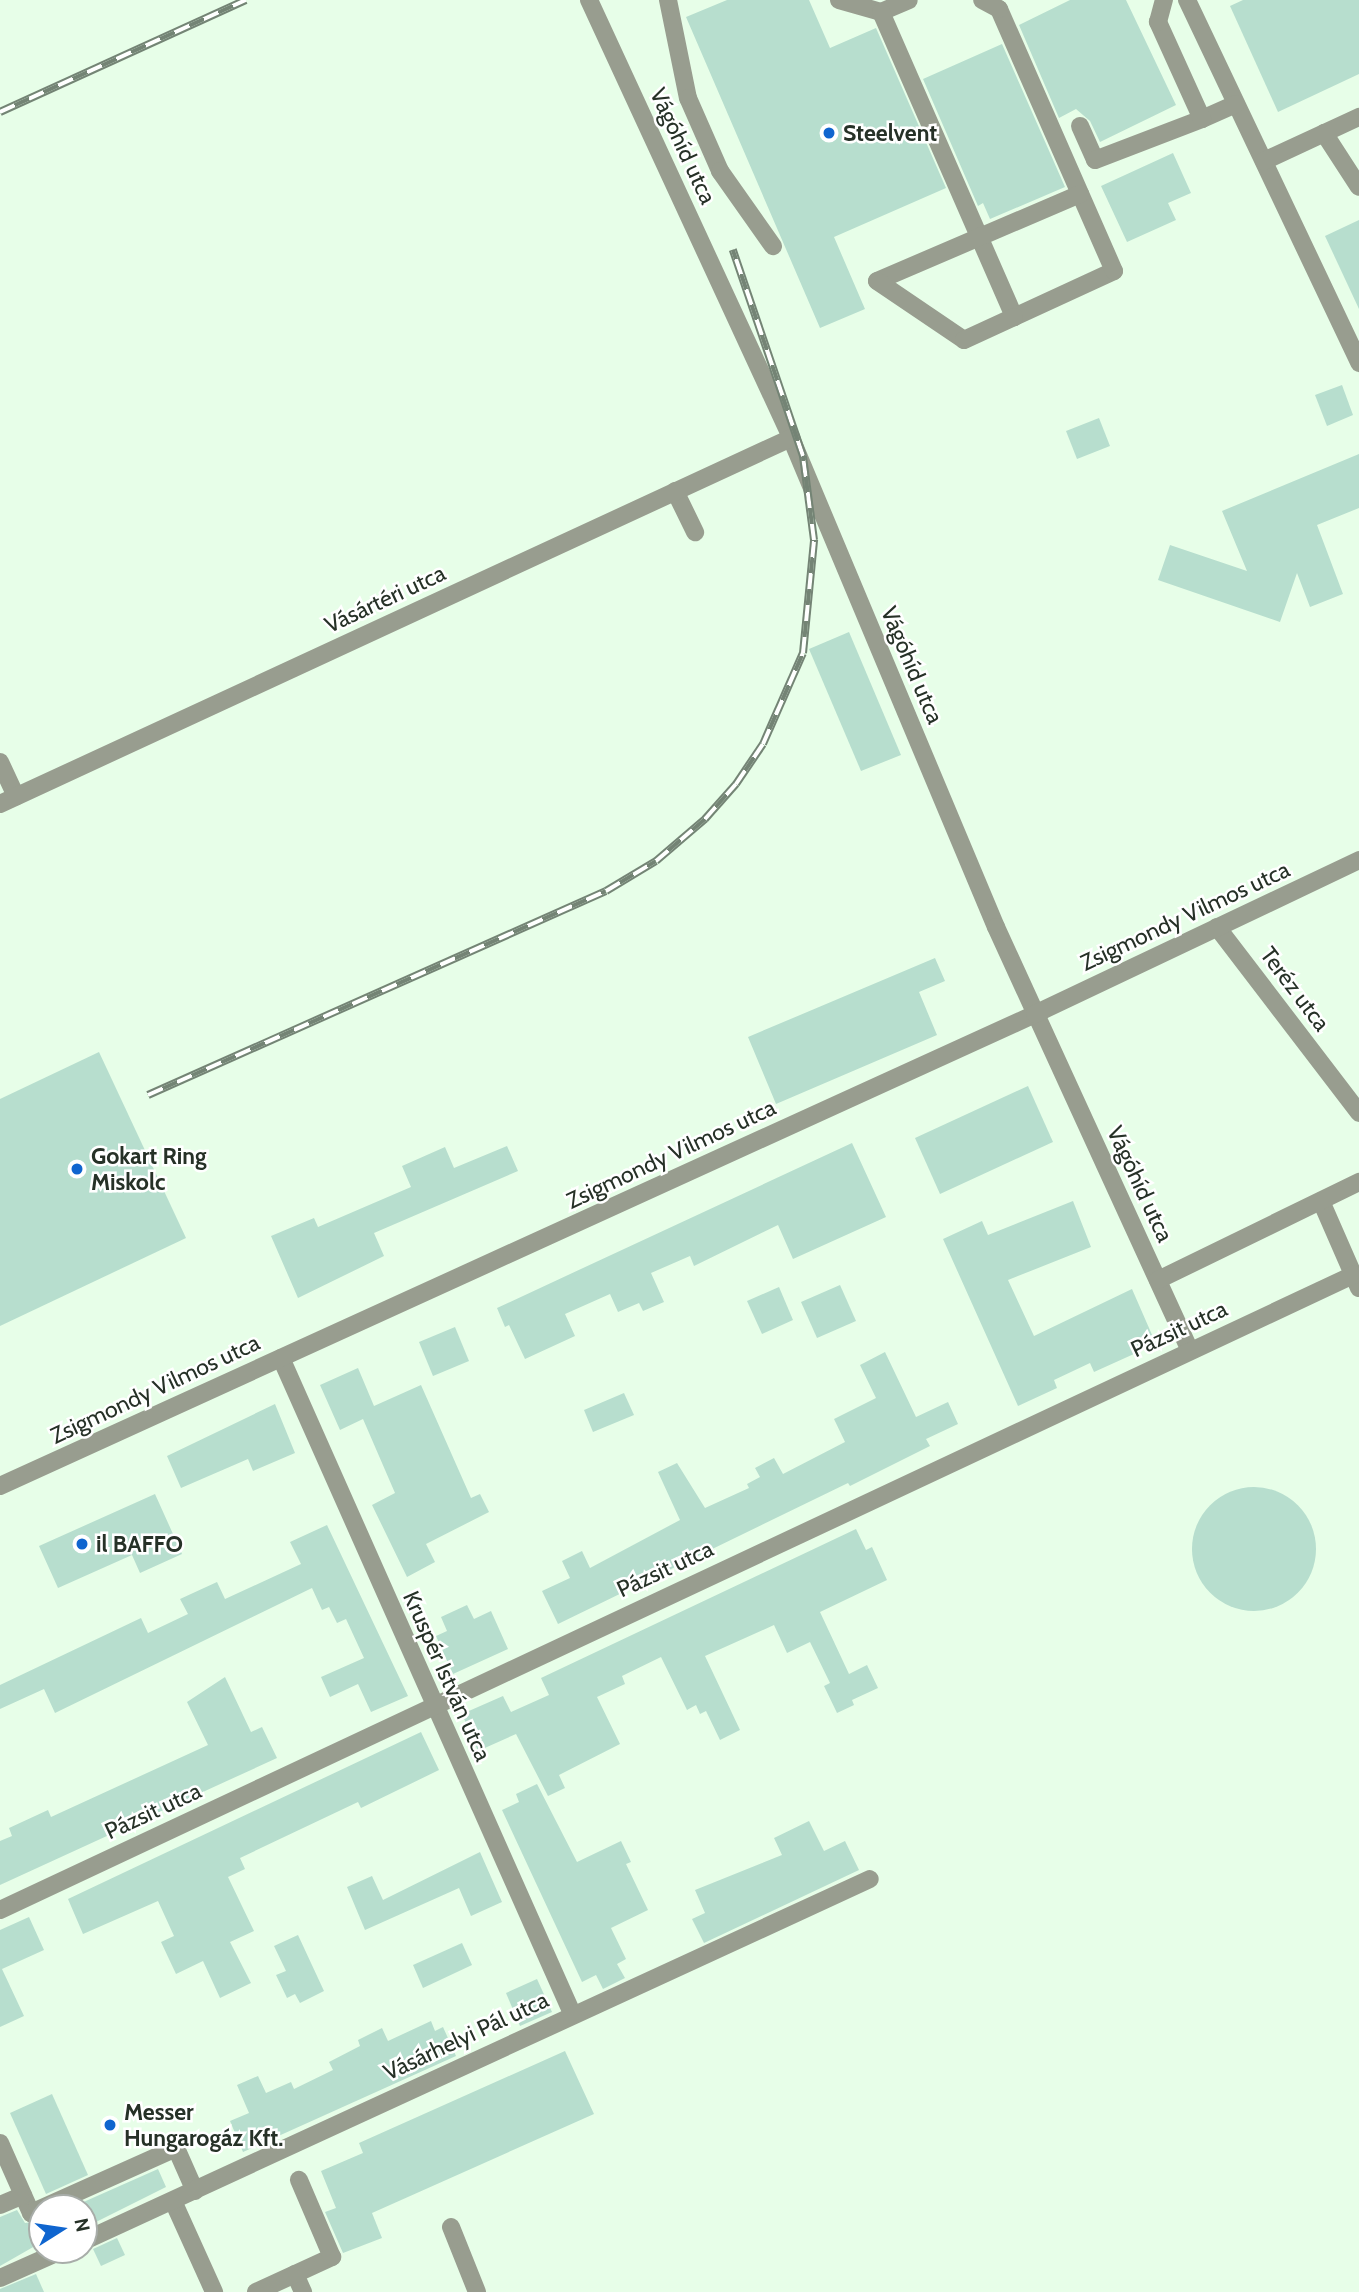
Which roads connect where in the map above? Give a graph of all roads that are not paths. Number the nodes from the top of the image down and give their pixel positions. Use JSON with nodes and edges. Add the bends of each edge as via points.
{"nodes":[{"id":1,"x":590,"y":0,"type":"edge"},
{"id":2,"x":667,"y":0,"type":"edge"},
{"id":3,"x":839,"y":0,"type":"edge"},
{"id":4,"x":909,"y":0,"type":"edge"},
{"id":5,"x":982,"y":0,"type":"edge"},
{"id":6,"x":1164,"y":0,"type":"edge"},
{"id":7,"x":1187,"y":0,"type":"edge"},
{"id":8,"x":881,"y":12,"type":"junction"},
{"id":9,"x":1236,"y":104,"type":"junction"},
{"id":10,"x":1359,"y":117,"type":"edge"},
{"id":11,"x":1202,"y":119,"type":"junction"},
{"id":12,"x":1080,"y":126,"type":"dead end"},
{"id":13,"x":1324,"y":134,"type":"junction"},
{"id":14,"x":1264,"y":161,"type":"junction"},
{"id":15,"x":1359,"y":187,"type":"edge"},
{"id":16,"x":1080,"y":194,"type":"junction"},
{"id":17,"x":979,"y":238,"type":"junction"},
{"id":18,"x":773,"y":246,"type":"dead end"},
{"id":19,"x":1014,"y":317,"type":"junction"},
{"id":20,"x":1359,"y":363,"type":"edge"},
{"id":21,"x":791,"y":438,"type":"junction"},
{"id":22,"x":675,"y":491,"type":"junction"},
{"id":23,"x":695,"y":532,"type":"dead end"},
{"id":24,"x":0,"y":762,"type":"edge"},
{"id":25,"x":8,"y":800,"type":"edge"},
{"id":26,"x":1359,"y":860,"type":"edge"},
{"id":27,"x":1217,"y":927,"type":"junction"},
{"id":28,"x":1035,"y":1014,"type":"junction"},
{"id":29,"x":1359,"y":1113,"type":"edge"},
{"id":30,"x":1359,"y":1182,"type":"edge"},
{"id":31,"x":1321,"y":1201,"type":"junction"},
{"id":32,"x":1158,"y":1280,"type":"junction"},
{"id":33,"x":1356,"y":1282,"type":"edge"},
{"id":34,"x":1190,"y":1350,"type":"junction"},
{"id":35,"x":281,"y":1358,"type":"junction"},
{"id":36,"x":0,"y":1486,"type":"edge"},
{"id":37,"x":433,"y":1706,"type":"junction"},
{"id":38,"x":870,"y":1879,"type":"dead end"},
{"id":39,"x":0,"y":1910,"type":"edge"},
{"id":40,"x":572,"y":2012,"type":"junction"},
{"id":41,"x":0,"y":2143,"type":"edge"},
{"id":42,"x":299,"y":2180,"type":"dead end"},
{"id":43,"x":195,"y":2191,"type":"junction"},
{"id":44,"x":23,"y":2195,"type":"junction"},
{"id":45,"x":173,"y":2201,"type":"junction"},
{"id":46,"x":0,"y":2205,"type":"edge"},
{"id":47,"x":450,"y":2227,"type":"dead end"},
{"id":48,"x":98,"y":2235,"type":"edge"},
{"id":49,"x":32,"y":2264,"type":"edge"},
{"id":50,"x":296,"y":2274,"type":"junction"},
{"id":51,"x":0,"y":2278,"type":"edge"},
{"id":52,"x":214,"y":2292,"type":"edge"},
{"id":53,"x":256,"y":2292,"type":"edge"},
{"id":54,"x":303,"y":2292,"type":"edge"},
{"id":55,"x":477,"y":2292,"type":"edge"}],
"edges":[{"from":1,"to":21,"type":"street","name":"Vágóhíd utca"},
{"from":2,"to":18,"type":"street","via":[[688,98],[720,171]]},
{"from":3,"to":8,"type":"street"},
{"from":4,"to":8,"type":"street"},
{"from":5,"to":16,"type":"street","via":[[999,9]]},
{"from":6,"to":11,"type":"street","via":[[1157,22]]},
{"from":7,"to":9,"type":"street"},
{"from":8,"to":17,"type":"street"},
{"from":9,"to":11,"type":"street"},
{"from":9,"to":14,"type":"street"},
{"from":10,"to":13,"type":"street"},
{"from":11,"to":12,"type":"street","via":[[1095,160]]},
{"from":13,"to":14,"type":"street"},
{"from":13,"to":15,"type":"street"},
{"from":14,"to":20,"type":"street"},
{"from":16,"to":17,"type":"street"},
{"from":16,"to":19,"type":"street","via":[[1114,271]]},
{"from":17,"to":19,"type":"street"},
{"from":17,"to":19,"type":"street","via":[[877,281],[964,340]]},
{"from":21,"to":22,"type":"street","name":"Vásártéri utca"},
{"from":21,"to":28,"type":"street","name":"Vágóhíd utca"},
{"from":22,"to":23,"type":"street"},
{"from":22,"to":25,"type":"street","name":"Vásártéri utca"},
{"from":24,"to":25,"type":"street"},
{"from":26,"to":27,"type":"street","name":"Zsigmondy Vilmos utca"},
{"from":27,"to":28,"type":"street","name":"Zsigmondy Vilmos utca"},
{"from":27,"to":29,"type":"street","name":"Teréz utca"},
{"from":28,"to":32,"type":"street","name":"Vágóhíd utca"},
{"from":28,"to":35,"type":"street","name":"Zsigmondy Vilmos utca"},
{"from":30,"to":31,"type":"street"},
{"from":31,"to":32,"type":"street"},
{"from":31,"to":33,"type":"street"},
{"from":32,"to":34,"type":"street","name":"Vágóhíd utca"},
{"from":33,"to":34,"type":"street","name":"Pázsit utca"},
{"from":34,"to":37,"type":"street","name":"Pázsit utca"},
{"from":35,"to":36,"type":"street","name":"Zsigmondy Vilmos utca"},
{"from":35,"to":37,"type":"street","name":"Kruspér István utca"},
{"from":37,"to":39,"type":"street","name":"Pázsit utca"},
{"from":37,"to":40,"type":"street","name":"Kruspér István utca"},
{"from":38,"to":40,"type":"street","name":"Vásárhelyi Pál utca"},
{"from":40,"to":43,"type":"street","name":"Vásárhelyi Pál utca"},
{"from":41,"to":44,"type":"street"},
{"from":42,"to":50,"type":"street","via":[[332,2257]]},
{"from":43,"to":44,"type":"street","via":[[176,2148],[31,2213]]},
{"from":43,"to":45,"type":"street","name":"Vásárhelyi Pál utca"},
{"from":44,"to":46,"type":"street"},
{"from":45,"to":48,"type":"street","name":"Vásárhelyi Pál utca"},
{"from":45,"to":52,"type":"street"},
{"from":47,"to":55,"type":"street"},
{"from":49,"to":51,"type":"street"},
{"from":50,"to":53,"type":"street"},
{"from":50,"to":54,"type":"street"}]}
